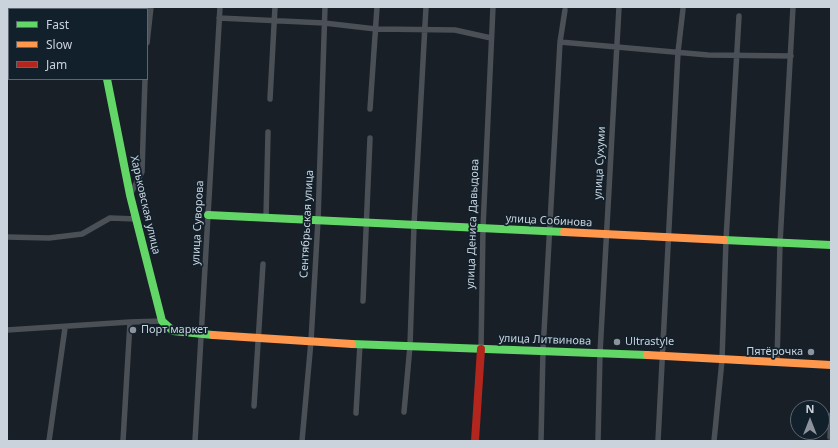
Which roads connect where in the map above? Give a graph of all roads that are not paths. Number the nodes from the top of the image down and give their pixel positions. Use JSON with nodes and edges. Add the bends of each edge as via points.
{"nodes":[{"id":1,"x":151,"y":7,"type":"edge"},
{"id":2,"x":220,"y":7,"type":"edge"},
{"id":3,"x":275,"y":7,"type":"edge"},
{"id":4,"x":325,"y":7,"type":"edge"},
{"id":5,"x":377,"y":7,"type":"edge"},
{"id":6,"x":426,"y":7,"type":"edge"},
{"id":7,"x":493,"y":7,"type":"edge"},
{"id":8,"x":619,"y":7,"type":"edge"},
{"id":9,"x":793,"y":7,"type":"edge"},
{"id":10,"x":683,"y":9,"type":"dead end"},
{"id":11,"x":565,"y":10,"type":"dead end"},
{"id":12,"x":739,"y":16,"type":"dead end"},
{"id":13,"x":219,"y":18,"type":"junction"},
{"id":14,"x":275,"y":21,"type":"junction"},
{"id":15,"x":324,"y":23,"type":"junction"},
{"id":16,"x":376,"y":29,"type":"junction"},
{"id":17,"x":424,"y":31,"type":"junction"},
{"id":18,"x":148,"y":34,"type":"edge"},
{"id":19,"x":491,"y":38,"type":"junction"},
{"id":20,"x":560,"y":42,"type":"junction"},
{"id":21,"x":617,"y":47,"type":"junction"},
{"id":22,"x":678,"y":52,"type":"junction"},
{"id":23,"x":738,"y":56,"type":"junction"},
{"id":24,"x":791,"y":56,"type":"junction"},
{"id":25,"x":107,"y":80,"type":"edge"},
{"id":26,"x":145,"y":80,"type":"edge"},
{"id":27,"x":270,"y":98,"type":"dead end"},
{"id":28,"x":370,"y":109,"type":"dead end"},
{"id":29,"x":268,"y":132,"type":"dead end"},
{"id":30,"x":370,"y":138,"type":"dead end"},
{"id":31,"x":130,"y":195,"type":"junction"},
{"id":32,"x":208,"y":215,"type":"junction"},
{"id":33,"x":266,"y":218,"type":"junction"},
{"id":34,"x":137,"y":219,"type":"junction"},
{"id":35,"x":318,"y":220,"type":"junction"},
{"id":36,"x":367,"y":223,"type":"junction"},
{"id":37,"x":414,"y":225,"type":"junction"},
{"id":38,"x":483,"y":228,"type":"junction"},
{"id":39,"x":550,"y":232,"type":"junction"},
{"id":40,"x":606,"y":234,"type":"junction"},
{"id":41,"x":7,"y":237,"type":"edge"},
{"id":42,"x":670,"y":238,"type":"junction"},
{"id":43,"x":726,"y":240,"type":"junction"},
{"id":44,"x":780,"y":243,"type":"junction"},
{"id":45,"x":831,"y":246,"type":"edge"},
{"id":46,"x":263,"y":264,"type":"dead end"},
{"id":47,"x":363,"y":301,"type":"dead end"},
{"id":48,"x":130,"y":322,"type":"junction"},
{"id":49,"x":162,"y":322,"type":"junction"},
{"id":50,"x":66,"y":328,"type":"junction"},
{"id":51,"x":7,"y":330,"type":"edge"},
{"id":52,"x":202,"y":334,"type":"junction"},
{"id":53,"x":259,"y":338,"type":"junction"},
{"id":54,"x":311,"y":341,"type":"junction"},
{"id":55,"x":360,"y":344,"type":"junction"},
{"id":56,"x":410,"y":346,"type":"junction"},
{"id":57,"x":481,"y":349,"type":"junction"},
{"id":58,"x":543,"y":350,"type":"junction"},
{"id":59,"x":600,"y":353,"type":"junction"},
{"id":60,"x":663,"y":356,"type":"junction"},
{"id":61,"x":722,"y":360,"type":"junction"},
{"id":62,"x":777,"y":362,"type":"junction"},
{"id":63,"x":831,"y":365,"type":"edge"},
{"id":64,"x":254,"y":406,"type":"dead end"},
{"id":65,"x":404,"y":412,"type":"dead end"},
{"id":66,"x":356,"y":413,"type":"dead end"},
{"id":67,"x":831,"y":415,"type":"edge"},
{"id":68,"x":830,"y":437,"type":"dead end"},
{"id":69,"x":49,"y":441,"type":"edge"},
{"id":70,"x":123,"y":441,"type":"edge"},
{"id":71,"x":195,"y":441,"type":"edge"},
{"id":72,"x":302,"y":441,"type":"edge"},
{"id":73,"x":476,"y":441,"type":"edge"},
{"id":74,"x":541,"y":441,"type":"edge"},
{"id":75,"x":598,"y":441,"type":"edge"},
{"id":76,"x":658,"y":441,"type":"edge"},
{"id":77,"x":714,"y":441,"type":"edge"}],
"edges":[{"from":1,"to":18,"type":"street"},
{"from":2,"to":13,"type":"street","name":"улица Суворова"},
{"from":3,"to":14,"type":"street"},
{"from":4,"to":15,"type":"street","name":"Сентябрьская улица"},
{"from":5,"to":16,"type":"street"},
{"from":6,"to":17,"type":"street"},
{"from":7,"to":19,"type":"street","name":"улица Дениса Давыдова"},
{"from":8,"to":21,"type":"street","name":"улица Сухуми"},
{"from":9,"to":24,"type":"street"},
{"from":10,"to":22,"type":"street"},
{"from":11,"to":20,"type":"street"},
{"from":12,"to":23,"type":"street"},
{"from":13,"to":14,"type":"street"},
{"from":13,"to":32,"type":"street","name":"улица Суворова"},
{"from":14,"to":15,"type":"street"},
{"from":14,"to":27,"type":"street"},
{"from":15,"to":16,"type":"street"},
{"from":15,"to":35,"type":"street","name":"Сентябрьская улица"},
{"from":16,"to":17,"type":"street"},
{"from":16,"to":28,"type":"street"},
{"from":17,"to":19,"type":"street","via":[[455,30]]},
{"from":17,"to":37,"type":"street"},
{"from":19,"to":38,"type":"street","name":"улица Дениса Давыдова"},
{"from":20,"to":21,"type":"street"},
{"from":20,"to":39,"type":"street"},
{"from":21,"to":22,"type":"street"},
{"from":21,"to":40,"type":"street","name":"улица Сухуми"},
{"from":22,"to":23,"type":"street"},
{"from":22,"to":42,"type":"street"},
{"from":23,"to":24,"type":"street"},
{"from":23,"to":43,"type":"street"},
{"from":24,"to":44,"type":"street"},
{"from":25,"to":31,"type":"street","name":"Харьковская улица"},
{"from":26,"to":31,"type":"street","via":[[142,172]]},
{"from":29,"to":33,"type":"street"},
{"from":30,"to":36,"type":"street"},
{"from":31,"to":34,"type":"street","name":"Харьковская улица"},
{"from":32,"to":33,"type":"street","name":"улица Собинова"},
{"from":32,"to":52,"type":"street","name":"улица Суворова"},
{"from":33,"to":35,"type":"street","name":"улица Собинова"},
{"from":34,"to":41,"type":"street","via":[[110,218],[82,234],[49,238]]},
{"from":34,"to":49,"type":"street","name":"Харьковская улица"},
{"from":35,"to":36,"type":"street","name":"улица Собинова"},
{"from":35,"to":54,"type":"street","name":"Сентябрьская улица"},
{"from":36,"to":37,"type":"street","name":"улица Собинова"},
{"from":36,"to":47,"type":"street"},
{"from":37,"to":38,"type":"street","name":"улица Собинова"},
{"from":37,"to":56,"type":"street"},
{"from":38,"to":39,"type":"street","name":"улица Собинова"},
{"from":38,"to":57,"type":"street","name":"улица Дениса Давыдова"},
{"from":39,"to":40,"type":"street","name":"улица Собинова"},
{"from":39,"to":58,"type":"street"},
{"from":40,"to":42,"type":"street","name":"улица Собинова"},
{"from":40,"to":59,"type":"street","name":"улица Сухуми"},
{"from":42,"to":43,"type":"street","name":"улица Собинова"},
{"from":42,"to":60,"type":"street"},
{"from":43,"to":44,"type":"street","name":"улица Собинова"},
{"from":43,"to":61,"type":"street"},
{"from":44,"to":45,"type":"street","name":"улица Собинова"},
{"from":44,"to":62,"type":"street"},
{"from":46,"to":53,"type":"street"},
{"from":48,"to":49,"type":"street"},
{"from":48,"to":50,"type":"street"},
{"from":48,"to":70,"type":"street"},
{"from":49,"to":52,"type":"street","name":"улица Литвинова","via":[[173,331]]},
{"from":50,"to":51,"type":"street"},
{"from":50,"to":69,"type":"street"},
{"from":52,"to":53,"type":"street","name":"улица Литвинова"},
{"from":52,"to":71,"type":"street","name":"улица Суворова"},
{"from":53,"to":54,"type":"street","name":"улица Литвинова"},
{"from":53,"to":64,"type":"street"},
{"from":54,"to":55,"type":"street","name":"улица Литвинова"},
{"from":54,"to":72,"type":"street","name":"Сентябрьская улица"},
{"from":55,"to":56,"type":"street","name":"улица Литвинова"},
{"from":55,"to":66,"type":"street"},
{"from":56,"to":57,"type":"street","name":"улица Литвинова"},
{"from":56,"to":65,"type":"street"},
{"from":57,"to":58,"type":"street","name":"улица Литвинова"},
{"from":57,"to":73,"type":"street","name":"улица Дениса Давыдова"},
{"from":58,"to":59,"type":"street","name":"улица Литвинова"},
{"from":58,"to":74,"type":"street"},
{"from":59,"to":60,"type":"street","name":"улица Литвинова"},
{"from":59,"to":75,"type":"street","name":"улица Сухуми"},
{"from":60,"to":61,"type":"street","name":"улица Литвинова"},
{"from":60,"to":76,"type":"street"},
{"from":61,"to":62,"type":"street","name":"улица Литвинова"},
{"from":61,"to":77,"type":"street"},
{"from":62,"to":63,"type":"street","name":"улица Литвинова"},
{"from":67,"to":68,"type":"street"}]}
